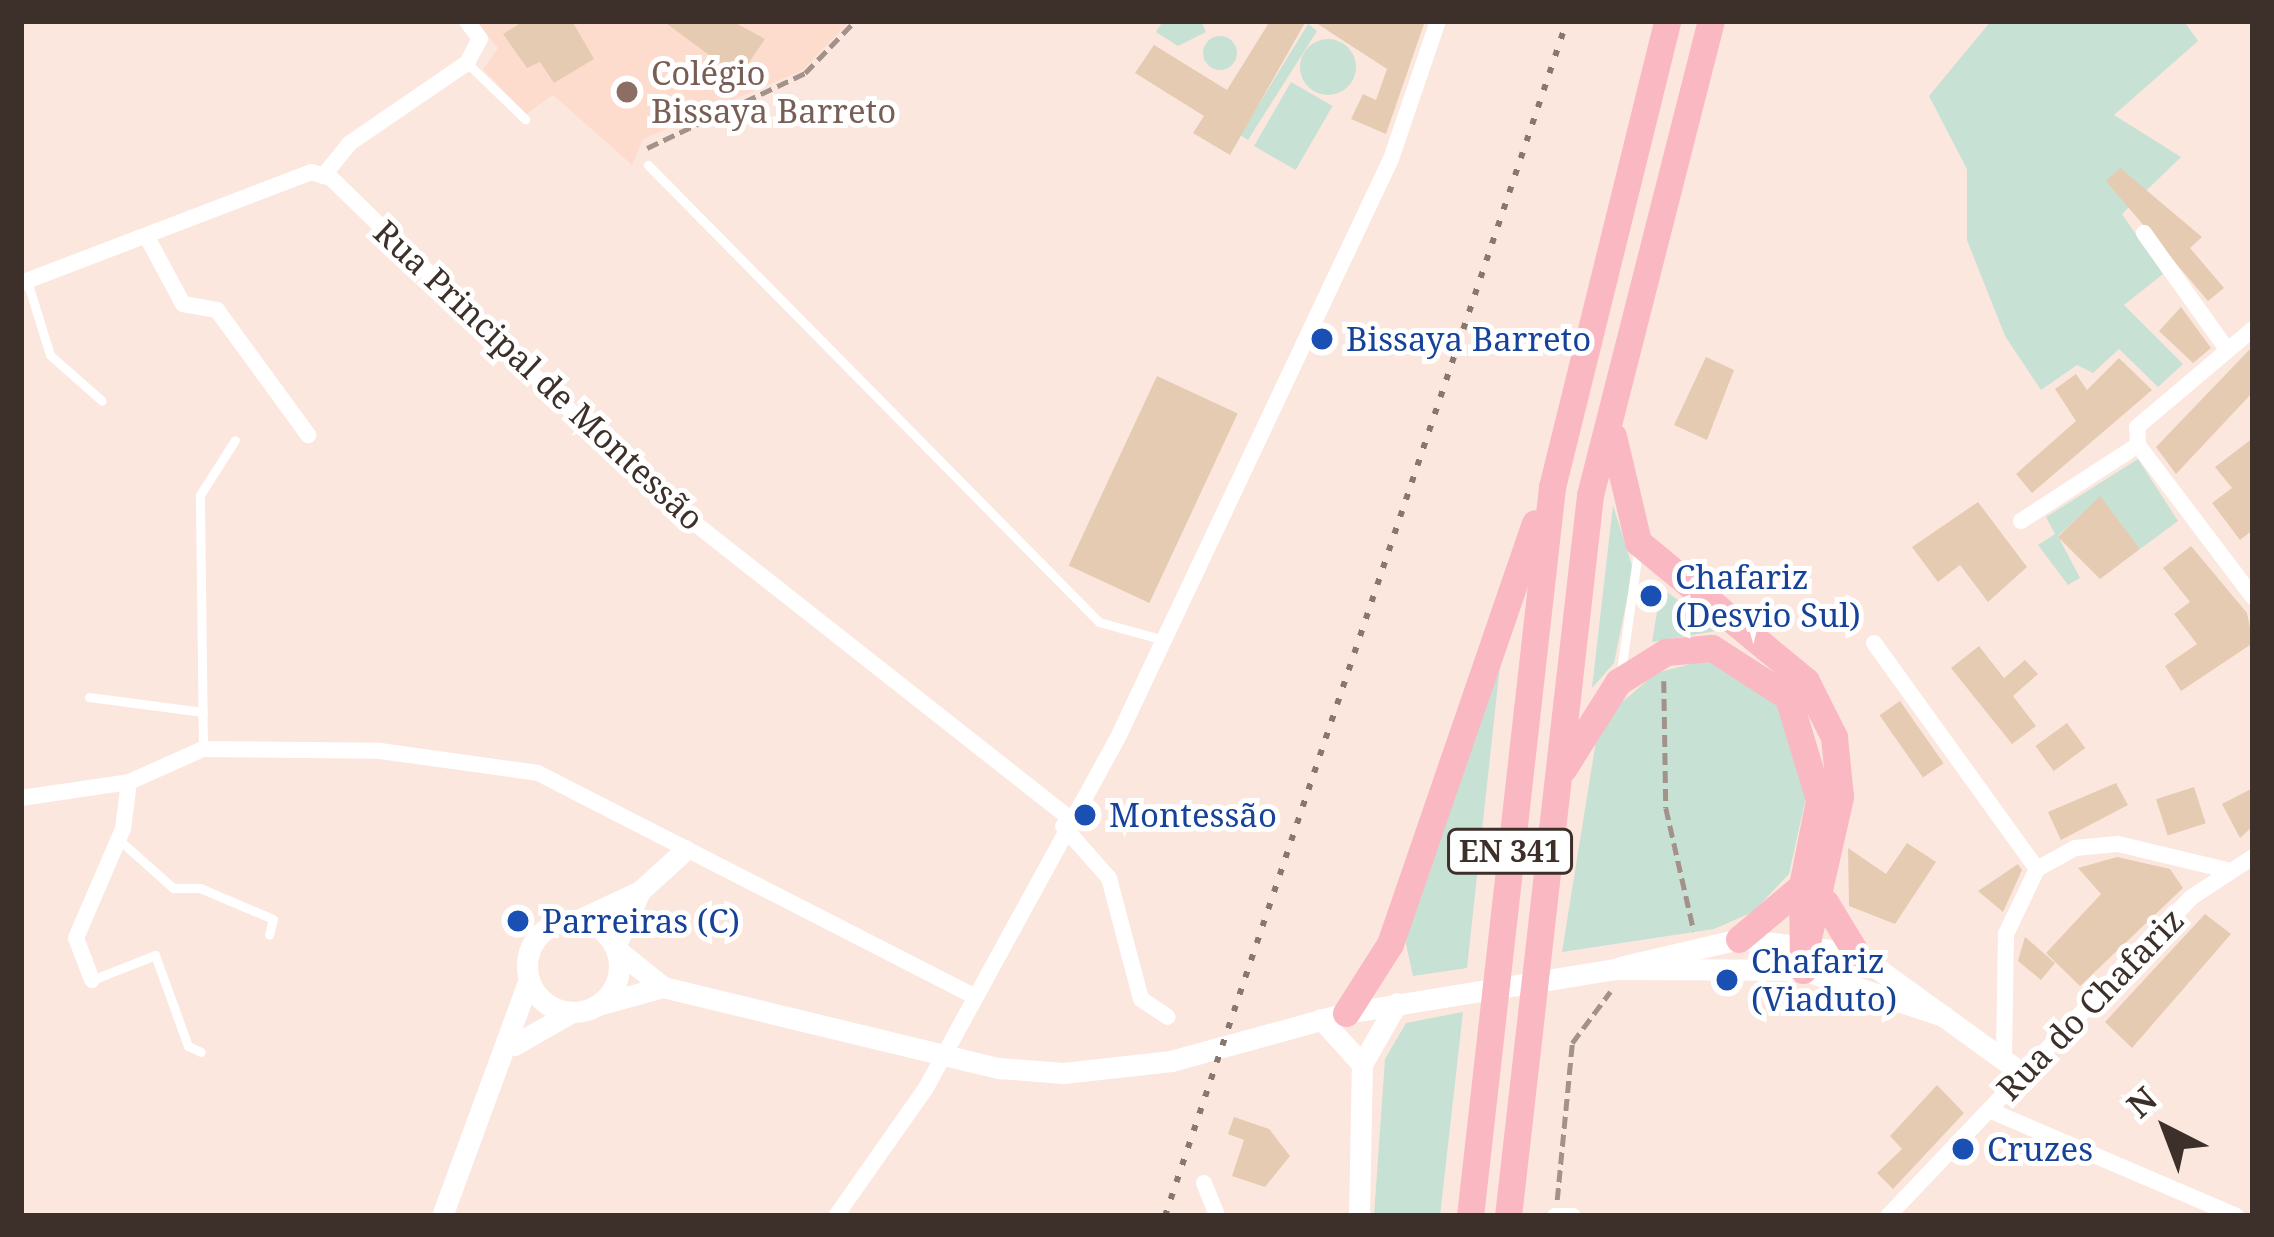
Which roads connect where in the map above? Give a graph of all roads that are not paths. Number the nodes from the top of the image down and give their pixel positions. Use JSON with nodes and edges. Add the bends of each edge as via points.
{"nodes":[{"id":1,"x":467,"y":21,"type":"edge"},
{"id":2,"x":1438,"y":21,"type":"edge"},
{"id":3,"x":1667,"y":21,"type":"edge"},
{"id":4,"x":1711,"y":21,"type":"edge"},
{"id":5,"x":466,"y":63,"type":"junction"},
{"id":6,"x":525,"y":119,"type":"dead end"},
{"id":7,"x":648,"y":164,"type":"road end"},
{"id":8,"x":323,"y":176,"type":"junction"},
{"id":9,"x":2144,"y":233,"type":"dead end"},
{"id":10,"x":148,"y":239,"type":"junction"},
{"id":11,"x":24,"y":282,"type":"edge"},
{"id":12,"x":2253,"y":329,"type":"edge"},
{"id":13,"x":2224,"y":345,"type":"junction"},
{"id":14,"x":1611,"y":399,"type":"junction"},
{"id":15,"x":102,"y":400,"type":"dead end"},
{"id":16,"x":308,"y":435,"type":"dead end"},
{"id":17,"x":236,"y":440,"type":"dead end"},
{"id":18,"x":2138,"y":445,"type":"junction"},
{"id":19,"x":1552,"y":487,"type":"junction"},
{"id":20,"x":2020,"y":521,"type":"dead end"},
{"id":21,"x":1639,"y":542,"type":"junction"},
{"id":22,"x":2253,"y":597,"type":"edge"},
{"id":23,"x":1164,"y":640,"type":"junction"},
{"id":24,"x":1874,"y":643,"type":"dead end"},
{"id":25,"x":1618,"y":682,"type":"junction"},
{"id":26,"x":89,"y":697,"type":"dead end"},
{"id":27,"x":202,"y":712,"type":"junction"},
{"id":28,"x":202,"y":749,"type":"junction"},
{"id":29,"x":1557,"y":781,"type":"junction"},
{"id":30,"x":128,"y":782,"type":"junction"},
{"id":31,"x":21,"y":798,"type":"edge"},
{"id":32,"x":1065,"y":821,"type":"junction"},
{"id":33,"x":118,"y":839,"type":"junction"},
{"id":34,"x":685,"y":850,"type":"junction"},
{"id":35,"x":2253,"y":857,"type":"edge"},
{"id":36,"x":2037,"y":869,"type":"junction"},
{"id":37,"x":2227,"y":870,"type":"junction"},
{"id":38,"x":640,"y":891,"type":"junction"},
{"id":39,"x":1814,"y":894,"type":"junction"},
{"id":40,"x":578,"y":920,"type":"junction"},
{"id":41,"x":269,"y":935,"type":"dead end"},
{"id":42,"x":1739,"y":939,"type":"junction"},
{"id":43,"x":616,"y":948,"type":"junction"},
{"id":44,"x":1856,"y":953,"type":"junction"},
{"id":45,"x":1805,"y":956,"type":"junction"},
{"id":46,"x":1614,"y":969,"type":"junction"},
{"id":47,"x":92,"y":980,"type":"joint"},
{"id":48,"x":529,"y":980,"type":"junction"},
{"id":49,"x":663,"y":987,"type":"junction"},
{"id":50,"x":972,"y":995,"type":"junction"},
{"id":51,"x":1397,"y":1003,"type":"junction"},
{"id":52,"x":596,"y":1005,"type":"junction"},
{"id":53,"x":572,"y":1012,"type":"junction"},
{"id":54,"x":1334,"y":1016,"type":"junction"},
{"id":55,"x":1944,"y":1016,"type":"junction"},
{"id":56,"x":1168,"y":1017,"type":"dead end"},
{"id":57,"x":1371,"y":1038,"type":"junction"},
{"id":58,"x":514,"y":1045,"type":"junction"},
{"id":59,"x":201,"y":1052,"type":"dead end"},
{"id":60,"x":2004,"y":1059,"type":"junction"},
{"id":61,"x":1362,"y":1064,"type":"junction"},
{"id":62,"x":2023,"y":1074,"type":"junction"},
{"id":63,"x":1989,"y":1110,"type":"junction"},
{"id":64,"x":1204,"y":1183,"type":"dead end"},
{"id":65,"x":442,"y":1216,"type":"edge"},
{"id":66,"x":836,"y":1216,"type":"edge"},
{"id":67,"x":1217,"y":1216,"type":"edge"},
{"id":68,"x":1359,"y":1216,"type":"edge"},
{"id":69,"x":1470,"y":1216,"type":"edge"},
{"id":70,"x":1508,"y":1216,"type":"edge"},
{"id":71,"x":1888,"y":1216,"type":"edge"},
{"id":72,"x":2236,"y":1216,"type":"edge"}],
"edges":[{"from":1,"to":5,"type":"street","via":[[480,39]]},
{"from":2,"to":23,"type":"street","via":[[1391,159]]},
{"from":3,"to":19,"type":"highway","number":"EN 341"},
{"from":4,"to":14,"type":"highway","number":"EN 341"},
{"from":5,"to":6,"type":"lane"},
{"from":5,"to":8,"type":"street","via":[[350,143]]},
{"from":7,"to":23,"type":"lane","via":[[1099,622]]},
{"from":8,"to":10,"type":"street"},
{"from":8,"to":32,"type":"street","name":"Rua Principal de Montessão","via":[[650,488]]},
{"from":9,"to":13,"type":"street"},
{"from":10,"to":11,"type":"street"},
{"from":10,"to":16,"type":"street","via":[[183,304],[217,310]]},
{"from":11,"to":15,"type":"lane","via":[[50,355]]},
{"from":12,"to":13,"type":"street"},
{"from":13,"to":18,"type":"street","via":[[2138,427]]},
{"from":14,"to":21,"type":"highway","via":[[1615,470]]},
{"from":14,"to":29,"type":"highway","number":"EN 341"},
{"from":17,"to":27,"type":"lane","via":[[200,495]]},
{"from":18,"to":20,"type":"street"},
{"from":18,"to":22,"type":"street"},
{"from":19,"to":54,"type":"highway","via":[[1509,582],[1390,944]]},
{"from":19,"to":69,"type":"highway","number":"EN 341"},
{"from":21,"to":25,"type":"lane"},
{"from":21,"to":39,"type":"highway","via":[[1806,681],[1834,737],[1840,797]]},
{"from":23,"to":32,"type":"street"},
{"from":24,"to":36,"type":"street"},
{"from":25,"to":29,"type":"highway"},
{"from":25,"to":39,"type":"highway","via":[[1666,652],[1712,648],[1788,697],[1810,740],[1819,800]]},
{"from":26,"to":27,"type":"lane"},
{"from":27,"to":28,"type":"lane"},
{"from":28,"to":30,"type":"street"},
{"from":28,"to":34,"type":"street","via":[[359,749],[521,770]]},
{"from":29,"to":70,"type":"highway","number":"EN 341"},
{"from":30,"to":31,"type":"street"},
{"from":30,"to":33,"type":"street"},
{"from":32,"to":50,"type":"street"},
{"from":32,"to":56,"type":"street","name":"Rua Principal de Montessão","via":[[1109,878],[1141,999]]},
{"from":33,"to":41,"type":"lane","via":[[173,888],[200,888],[273,919]]},
{"from":33,"to":47,"type":"street","via":[[76,938]]},
{"from":34,"to":38,"type":"street"},
{"from":34,"to":50,"type":"street"},
{"from":35,"to":37,"type":"street","name":"Rua do Chafariz"},
{"from":36,"to":37,"type":"street","via":[[2075,848],[2118,844]]},
{"from":36,"to":60,"type":"street","via":[[2006,934]]},
{"from":37,"to":62,"type":"street","name":"Rua do Chafariz"},
{"from":38,"to":40,"type":"street"},
{"from":38,"to":43,"type":"street"},
{"from":39,"to":42,"type":"highway"},
{"from":39,"to":44,"type":"highway"},
{"from":39,"to":45,"type":"highway"},
{"from":40,"to":43,"type":"street"},
{"from":40,"to":48,"type":"street","via":[[542,932]]},
{"from":42,"to":45,"type":"street"},
{"from":42,"to":46,"type":"street","via":[[1696,942]]},
{"from":43,"to":49,"type":"street"},
{"from":43,"to":52,"type":"street","via":[[616,981]]},
{"from":44,"to":45,"type":"street"},
{"from":44,"to":55,"type":"street"},
{"from":45,"to":46,"type":"street"},
{"from":45,"to":55,"type":"street"},
{"from":46,"to":51,"type":"street"},
{"from":47,"to":59,"type":"lane","via":[[155,955],[188,1046]]},
{"from":48,"to":53,"type":"street","via":[[545,1003]]},
{"from":48,"to":58,"type":"street"},
{"from":49,"to":52,"type":"street"},
{"from":49,"to":54,"type":"street","via":[[999,1069],[1063,1072],[1171,1061]]},
{"from":50,"to":66,"type":"street","via":[[926,1088]]},
{"from":51,"to":54,"type":"street"},
{"from":51,"to":57,"type":"street"},
{"from":52,"to":53,"type":"street"},
{"from":53,"to":58,"type":"street"},
{"from":54,"to":57,"type":"street"},
{"from":54,"to":61,"type":"street"},
{"from":55,"to":60,"type":"street"},
{"from":57,"to":61,"type":"street"},
{"from":58,"to":65,"type":"street","via":[[469,1130]]},
{"from":60,"to":62,"type":"street"},
{"from":61,"to":68,"type":"street"},
{"from":62,"to":63,"type":"street","name":"Rua do Chafariz"},
{"from":63,"to":71,"type":"street","name":"Rua do Chafariz"},
{"from":63,"to":72,"type":"street"},
{"from":64,"to":67,"type":"street"}]}
